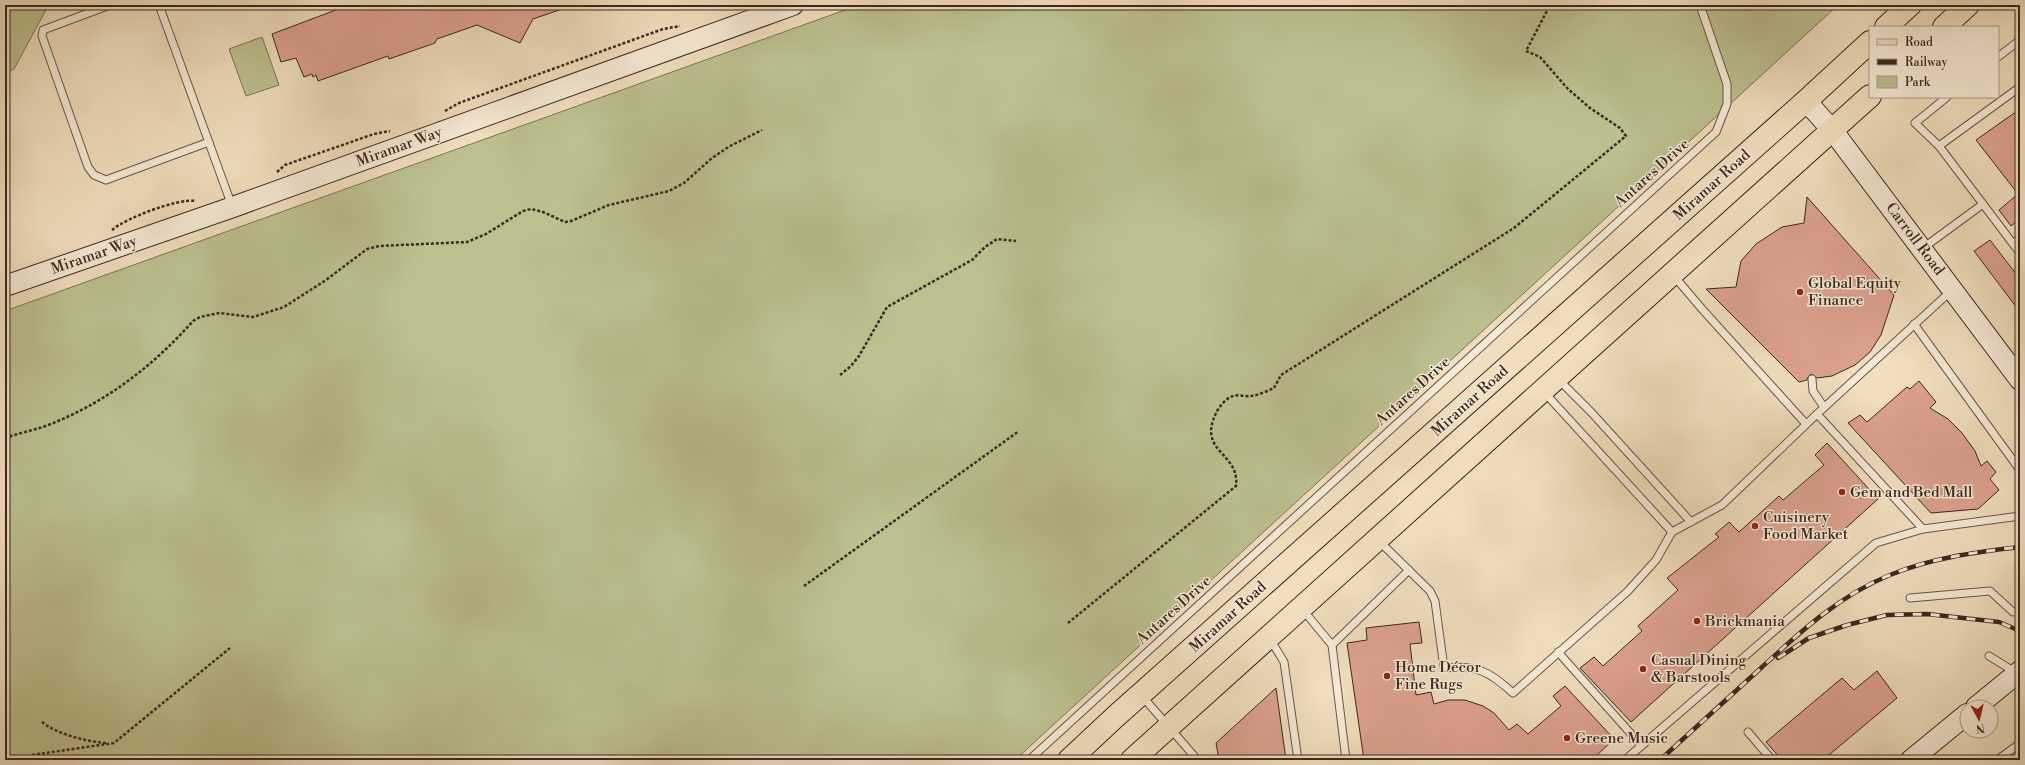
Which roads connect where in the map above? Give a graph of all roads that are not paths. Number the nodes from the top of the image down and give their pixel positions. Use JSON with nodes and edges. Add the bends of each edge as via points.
{"nodes":[{"id":1,"x":110,"y":5,"type":"edge"},
{"id":2,"x":159,"y":5,"type":"edge"},
{"id":3,"x":793,"y":5,"type":"edge"},
{"id":4,"x":1700,"y":5,"type":"edge"},
{"id":5,"x":1910,"y":5,"type":"edge"},
{"id":6,"x":1968,"y":5,"type":"edge"},
{"id":7,"x":755,"y":11,"type":"edge"},
{"id":8,"x":1887,"y":26,"type":"edge"},
{"id":9,"x":1945,"y":26,"type":"edge"},
{"id":10,"x":2020,"y":40,"type":"edge"},
{"id":11,"x":1869,"y":43,"type":"edge"},
{"id":12,"x":1999,"y":56,"type":"edge"},
{"id":13,"x":2020,"y":87,"type":"edge"},
{"id":14,"x":1869,"y":97,"type":"edge"},
{"id":15,"x":1946,"y":98,"type":"edge"},
{"id":16,"x":1806,"y":101,"type":"junction"},
{"id":17,"x":1833,"y":131,"type":"junction"},
{"id":18,"x":209,"y":142,"type":"junction"},
{"id":19,"x":1939,"y":146,"type":"junction"},
{"id":20,"x":1983,"y":204,"type":"junction"},
{"id":21,"x":233,"y":207,"type":"junction"},
{"id":22,"x":2020,"y":238,"type":"edge"},
{"id":23,"x":2013,"y":244,"type":"junction"},
{"id":24,"x":1922,"y":249,"type":"junction"},
{"id":25,"x":2020,"y":253,"type":"edge"},
{"id":26,"x":1673,"y":274,"type":"junction"},
{"id":27,"x":5,"y":286,"type":"edge"},
{"id":28,"x":1952,"y":290,"type":"junction"},
{"id":29,"x":1914,"y":324,"type":"junction"},
{"id":30,"x":1812,"y":379,"type":"dead end"},
{"id":31,"x":2020,"y":380,"type":"edge"},
{"id":32,"x":1550,"y":385,"type":"junction"},
{"id":33,"x":1824,"y":407,"type":"junction"},
{"id":34,"x":1817,"y":414,"type":"junction"},
{"id":35,"x":1806,"y":424,"type":"junction"},
{"id":36,"x":2020,"y":470,"type":"edge"},
{"id":37,"x":2020,"y":516,"type":"edge"},
{"id":38,"x":1691,"y":522,"type":"junction"},
{"id":39,"x":1923,"y":529,"type":"junction"},
{"id":40,"x":1672,"y":532,"type":"junction"},
{"id":41,"x":1378,"y":540,"type":"junction"},
{"id":42,"x":1409,"y":570,"type":"junction"},
{"id":43,"x":1910,"y":598,"type":"dead end"},
{"id":44,"x":1302,"y":608,"type":"junction"},
{"id":45,"x":2020,"y":611,"type":"edge"},
{"id":46,"x":1269,"y":638,"type":"junction"},
{"id":47,"x":1332,"y":645,"type":"junction"},
{"id":48,"x":1558,"y":652,"type":"junction"},
{"id":49,"x":1989,"y":656,"type":"dead end"},
{"id":50,"x":2018,"y":672,"type":"edge"},
{"id":51,"x":1141,"y":694,"type":"junction"},
{"id":52,"x":1986,"y":699,"type":"edge"},
{"id":53,"x":1959,"y":721,"type":"edge"},
{"id":54,"x":1170,"y":726,"type":"junction"},
{"id":55,"x":1748,"y":732,"type":"dead end"},
{"id":56,"x":1641,"y":745,"type":"junction"},
{"id":57,"x":1029,"y":760,"type":"edge"},
{"id":58,"x":1069,"y":760,"type":"edge"},
{"id":59,"x":1132,"y":760,"type":"edge"},
{"id":60,"x":1196,"y":760,"type":"edge"},
{"id":61,"x":1298,"y":760,"type":"edge"},
{"id":62,"x":1346,"y":760,"type":"edge"},
{"id":63,"x":1625,"y":760,"type":"edge"},
{"id":64,"x":1772,"y":760,"type":"edge"},
{"id":65,"x":1911,"y":760,"type":"edge"},
{"id":66,"x":1997,"y":760,"type":"edge"},
{"id":67,"x":2020,"y":760,"type":"edge"}],
"edges":[{"from":1,"to":18,"type":"lane","via":[[44,30],[42,36],[88,167],[94,175],[106,180]]},
{"from":2,"to":18,"type":"lane"},
{"from":3,"to":7,"type":"street","name":"Miramar Way"},
{"from":4,"to":57,"type":"lane","name":"Antares Drive","via":[[1727,84],[1727,104],[1716,132]]},
{"from":5,"to":8,"type":"main road"},
{"from":6,"to":9,"type":"main road"},
{"from":7,"to":21,"type":"street","name":"Miramar Way"},
{"from":10,"to":12,"type":"lane"},
{"from":11,"to":16,"type":"main road","name":"Miramar Road"},
{"from":13,"to":19,"type":"lane"},
{"from":14,"to":17,"type":"main road"},
{"from":15,"to":19,"type":"lane","via":[[1915,122]]},
{"from":16,"to":17,"type":"street","name":"Carroll Road"},
{"from":16,"to":51,"type":"main road","name":"Miramar Road"},
{"from":17,"to":24,"type":"street","name":"Carroll Road"},
{"from":17,"to":26,"type":"main road"},
{"from":18,"to":21,"type":"lane"},
{"from":19,"to":20,"type":"lane"},
{"from":20,"to":23,"type":"lane"},
{"from":20,"to":24,"type":"lane"},
{"from":21,"to":27,"type":"street","name":"Miramar Way"},
{"from":22,"to":23,"type":"lane"},
{"from":23,"to":25,"type":"lane"},
{"from":24,"to":28,"type":"street","name":"Carroll Road"},
{"from":26,"to":32,"type":"main road"},
{"from":26,"to":35,"type":"lane"},
{"from":28,"to":29,"type":"lane"},
{"from":28,"to":31,"type":"street","name":"Carroll Road"},
{"from":29,"to":33,"type":"lane"},
{"from":29,"to":36,"type":"lane"},
{"from":30,"to":33,"type":"lane","via":[[1813,391]]},
{"from":32,"to":38,"type":"lane","via":[[1591,412]]},
{"from":32,"to":40,"type":"lane"},
{"from":32,"to":41,"type":"main road"},
{"from":33,"to":34,"type":"lane"},
{"from":34,"to":35,"type":"lane"},
{"from":34,"to":39,"type":"lane"},
{"from":35,"to":38,"type":"lane","via":[[1722,504]]},
{"from":37,"to":39,"type":"lane"},
{"from":38,"to":40,"type":"lane"},
{"from":39,"to":56,"type":"lane","via":[[1876,543]]},
{"from":40,"to":48,"type":"lane","via":[[1656,560],[1628,591]]},
{"from":41,"to":42,"type":"lane"},
{"from":41,"to":44,"type":"main road"},
{"from":42,"to":47,"type":"lane"},
{"from":42,"to":48,"type":"lane","via":[[1435,601],[1444,668],[1464,666],[1481,670],[1497,679],[1513,693]]},
{"from":43,"to":45,"type":"lane","via":[[1990,591],[2013,612]]},
{"from":44,"to":46,"type":"main road"},
{"from":44,"to":47,"type":"lane"},
{"from":46,"to":54,"type":"main road"},
{"from":46,"to":61,"type":"lane","via":[[1284,662]]},
{"from":47,"to":62,"type":"lane"},
{"from":48,"to":56,"type":"lane"},
{"from":49,"to":50,"type":"lane"},
{"from":50,"to":52,"type":"street"},
{"from":51,"to":54,"type":"lane"},
{"from":51,"to":58,"type":"main road","name":"Miramar Road"},
{"from":53,"to":65,"type":"street"},
{"from":54,"to":59,"type":"main road"},
{"from":54,"to":60,"type":"lane"},
{"from":55,"to":64,"type":"lane"},
{"from":56,"to":63,"type":"lane"},
{"from":66,"to":67,"type":"lane","via":[[2018,745]]}]}
